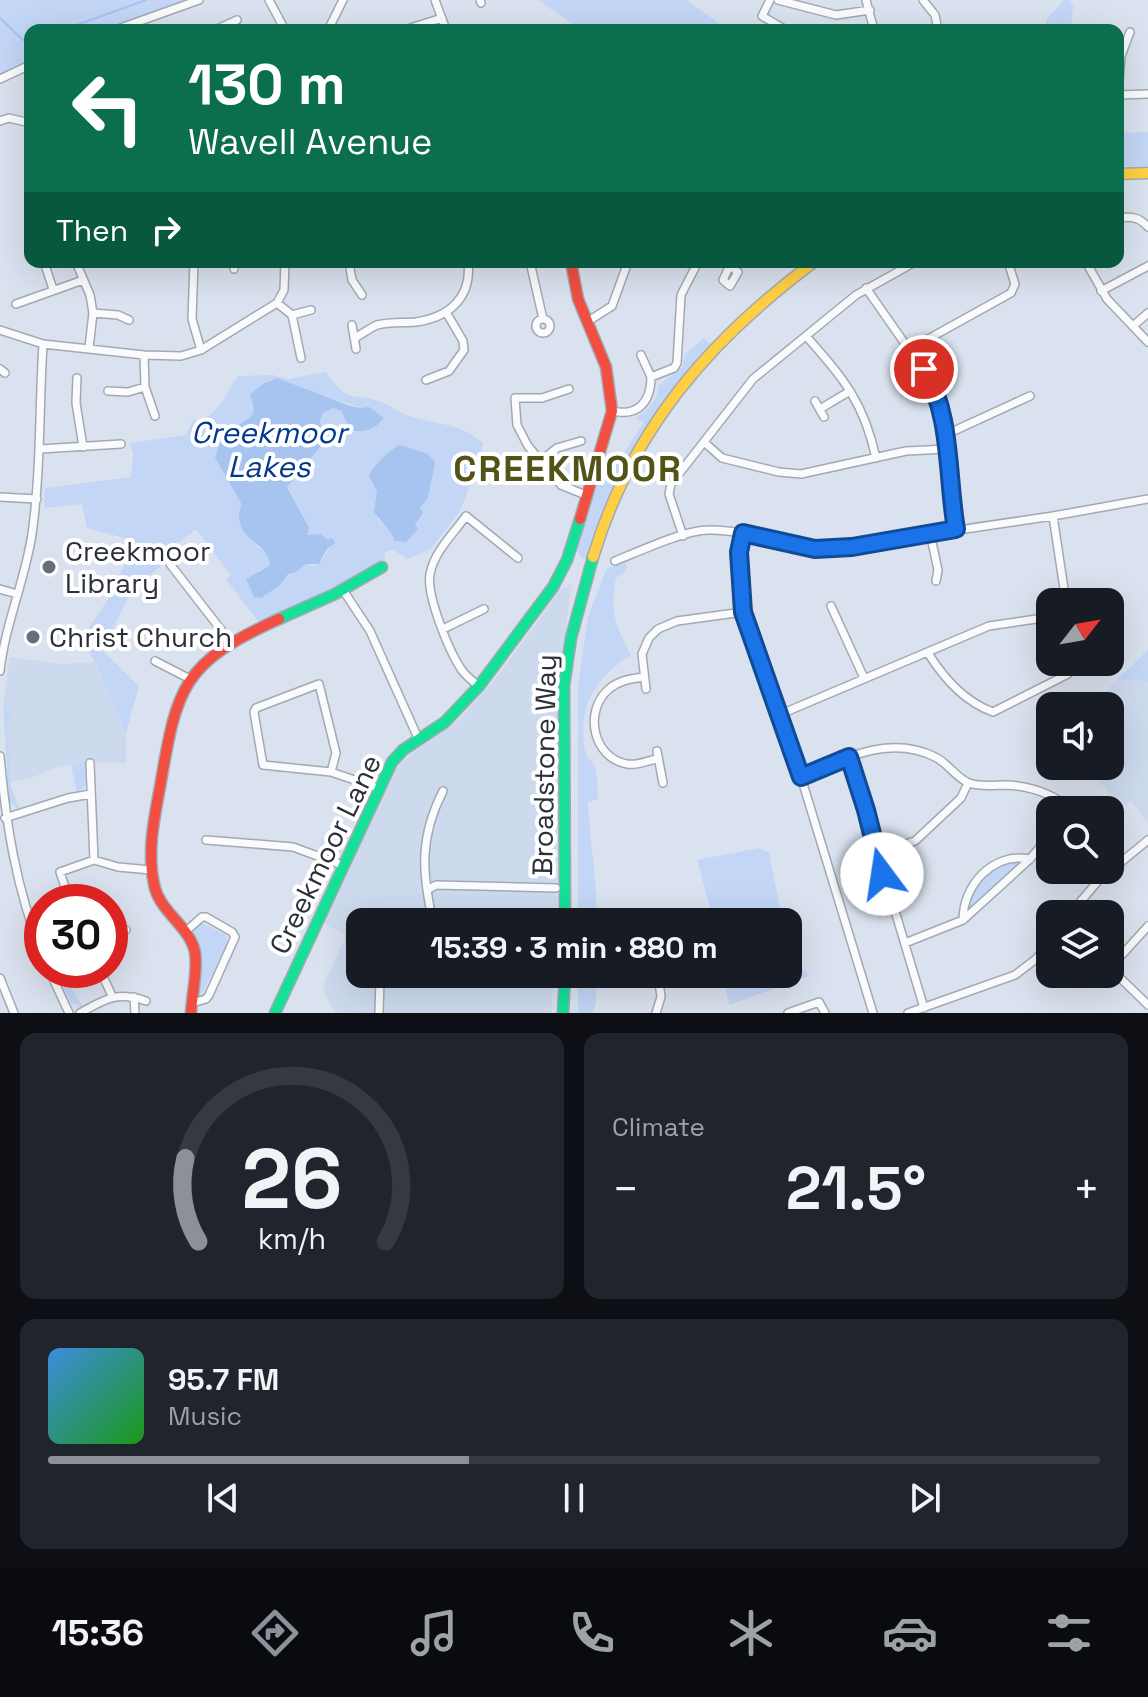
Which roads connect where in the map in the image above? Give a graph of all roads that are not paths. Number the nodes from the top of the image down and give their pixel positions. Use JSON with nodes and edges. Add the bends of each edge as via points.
{"nodes":[{"id":1,"x":199,"y":0,"type":"edge"},
{"id":2,"x":269,"y":0,"type":"edge"},
{"id":3,"x":343,"y":0,"type":"edge"},
{"id":4,"x":435,"y":0,"type":"edge"},
{"id":5,"x":770,"y":0,"type":"edge"},
{"id":6,"x":778,"y":0,"type":"edge"},
{"id":7,"x":866,"y":0,"type":"edge"},
{"id":8,"x":923,"y":0,"type":"edge"},
{"id":9,"x":805,"y":4,"type":"edge"},
{"id":10,"x":870,"y":10,"type":"junction"},
{"id":11,"x":442,"y":18,"type":"junction"},
{"id":12,"x":237,"y":20,"type":"dead end"},
{"id":13,"x":132,"y":24,"type":"edge"},
{"id":14,"x":228,"y":24,"type":"edge"},
{"id":15,"x":282,"y":24,"type":"edge"},
{"id":16,"x":331,"y":24,"type":"edge"},
{"id":17,"x":423,"y":24,"type":"edge"},
{"id":18,"x":444,"y":24,"type":"edge"},
{"id":19,"x":776,"y":24,"type":"edge"},
{"id":20,"x":873,"y":24,"type":"edge"},
{"id":21,"x":937,"y":24,"type":"edge"},
{"id":22,"x":1130,"y":32,"type":"dead end"},
{"id":23,"x":1124,"y":48,"type":"edge"},
{"id":24,"x":24,"y":68,"type":"edge"},
{"id":25,"x":0,"y":79,"type":"edge"},
{"id":26,"x":1124,"y":94,"type":"edge"},
{"id":27,"x":1148,"y":94,"type":"edge"},
{"id":28,"x":0,"y":121,"type":"edge"},
{"id":29,"x":24,"y":122,"type":"edge"},
{"id":30,"x":1148,"y":173,"type":"edge"},
{"id":31,"x":1124,"y":174,"type":"edge"},
{"id":32,"x":1124,"y":218,"type":"edge"},
{"id":33,"x":1148,"y":227,"type":"edge"},
{"id":34,"x":1148,"y":266,"type":"edge"},
{"id":35,"x":46,"y":268,"type":"edge"},
{"id":36,"x":78,"y":268,"type":"edge"},
{"id":37,"x":194,"y":268,"type":"edge"},
{"id":38,"x":285,"y":268,"type":"edge"},
{"id":39,"x":350,"y":268,"type":"edge"},
{"id":40,"x":468,"y":268,"type":"edge"},
{"id":41,"x":531,"y":268,"type":"edge"},
{"id":42,"x":572,"y":268,"type":"edge"},
{"id":43,"x":626,"y":268,"type":"edge"},
{"id":44,"x":695,"y":268,"type":"edge"},
{"id":45,"x":806,"y":268,"type":"edge"},
{"id":46,"x":904,"y":268,"type":"edge"},
{"id":47,"x":1010,"y":268,"type":"edge"},
{"id":48,"x":1089,"y":268,"type":"edge"},
{"id":49,"x":83,"y":280,"type":"junction"},
{"id":50,"x":866,"y":288,"type":"junction"},
{"id":51,"x":53,"y":289,"type":"junction"},
{"id":52,"x":1101,"y":291,"type":"junction"},
{"id":53,"x":362,"y":295,"type":"dead end"},
{"id":54,"x":277,"y":303,"type":"junction"},
{"id":55,"x":16,"y":304,"type":"dead end"},
{"id":56,"x":311,"y":310,"type":"dead end"},
{"id":57,"x":446,"y":312,"type":"junction"},
{"id":58,"x":93,"y":313,"type":"junction"},
{"id":59,"x":1148,"y":313,"type":"edge"},
{"id":60,"x":292,"y":315,"type":"junction"},
{"id":61,"x":543,"y":319,"type":"dead end"},
{"id":62,"x":129,"y":320,"type":"dead end"},
{"id":63,"x":587,"y":322,"type":"junction"},
{"id":64,"x":352,"y":325,"type":"dead end"},
{"id":65,"x":1133,"y":326,"type":"junction"},
{"id":66,"x":0,"y":330,"type":"edge"},
{"id":67,"x":806,"y":336,"type":"junction"},
{"id":68,"x":355,"y":338,"type":"junction"},
{"id":69,"x":1148,"y":342,"type":"edge"},
{"id":70,"x":43,"y":344,"type":"junction"},
{"id":71,"x":89,"y":348,"type":"junction"},
{"id":72,"x":356,"y":349,"type":"dead end"},
{"id":73,"x":910,"y":349,"type":"junction"},
{"id":74,"x":201,"y":350,"type":"junction"},
{"id":75,"x":144,"y":355,"type":"junction"},
{"id":76,"x":641,"y":355,"type":"dead end"},
{"id":77,"x":301,"y":358,"type":"dead end"},
{"id":78,"x":651,"y":377,"type":"junction"},
{"id":79,"x":77,"y":378,"type":"dead end"},
{"id":80,"x":426,"y":380,"type":"dead end"},
{"id":81,"x":120,"y":381,"type":"dead end"},
{"id":82,"x":77,"y":387,"type":"junction"},
{"id":83,"x":145,"y":387,"type":"junction"},
{"id":84,"x":87,"y":388,"type":"dead end"},
{"id":85,"x":569,"y":389,"type":"dead end"},
{"id":86,"x":108,"y":391,"type":"dead end"},
{"id":87,"x":120,"y":391,"type":"junction"},
{"id":88,"x":850,"y":391,"type":"junction"},
{"id":89,"x":1030,"y":396,"type":"dead end"},
{"id":90,"x":815,"y":401,"type":"dead end"},
{"id":91,"x":152,"y":407,"type":"junction"},
{"id":92,"x":143,"y":410,"type":"dead end"},
{"id":93,"x":612,"y":411,"type":"junction"},
{"id":94,"x":155,"y":416,"type":"dead end"},
{"id":95,"x":945,"y":435,"type":"junction"},
{"id":96,"x":581,"y":441,"type":"dead end"},
{"id":97,"x":704,"y":442,"type":"junction"},
{"id":98,"x":83,"y":447,"type":"junction"},
{"id":99,"x":40,"y":449,"type":"junction"},
{"id":100,"x":947,"y":449,"type":"junction"},
{"id":101,"x":114,"y":455,"type":"dead end"},
{"id":102,"x":876,"y":458,"type":"junction"},
{"id":103,"x":542,"y":460,"type":"junction"},
{"id":104,"x":588,"y":496,"type":"junction"},
{"id":105,"x":0,"y":497,"type":"edge"},
{"id":106,"x":37,"y":499,"type":"junction"},
{"id":107,"x":1147,"y":499,"type":"edge"},
{"id":108,"x":472,"y":507,"type":"dead end"},
{"id":109,"x":1148,"y":511,"type":"edge"},
{"id":110,"x":466,"y":516,"type":"junction"},
{"id":111,"x":1053,"y":516,"type":"junction"},
{"id":112,"x":956,"y":529,"type":"junction"},
{"id":113,"x":743,"y":533,"type":"junction"},
{"id":114,"x":930,"y":533,"type":"junction"},
{"id":115,"x":683,"y":536,"type":"junction"},
{"id":116,"x":518,"y":558,"type":"dead end"},
{"id":117,"x":615,"y":561,"type":"dead end"},
{"id":118,"x":170,"y":564,"type":"dead end"},
{"id":119,"x":382,"y":567,"type":"dead end"},
{"id":120,"x":936,"y":581,"type":"dead end"},
{"id":121,"x":1064,"y":588,"type":"edge"},
{"id":122,"x":0,"y":589,"type":"edge"},
{"id":123,"x":343,"y":590,"type":"junction"},
{"id":124,"x":17,"y":594,"type":"junction"},
{"id":125,"x":831,"y":606,"type":"dead end"},
{"id":126,"x":484,"y":609,"type":"dead end"},
{"id":127,"x":743,"y":612,"type":"junction"},
{"id":128,"x":1036,"y":619,"type":"edge"},
{"id":129,"x":443,"y":629,"type":"junction"},
{"id":130,"x":232,"y":644,"type":"junction"},
{"id":131,"x":928,"y":653,"type":"junction"},
{"id":132,"x":155,"y":661,"type":"dead end"},
{"id":133,"x":0,"y":671,"type":"edge"},
{"id":134,"x":1064,"y":676,"type":"edge"},
{"id":135,"x":644,"y":677,"type":"junction"},
{"id":136,"x":864,"y":678,"type":"junction"},
{"id":137,"x":190,"y":679,"type":"junction"},
{"id":138,"x":479,"y":686,"type":"junction"},
{"id":139,"x":646,"y":689,"type":"dead end"},
{"id":140,"x":781,"y":714,"type":"junction"},
{"id":141,"x":418,"y":738,"type":"junction"},
{"id":142,"x":0,"y":756,"type":"edge"},
{"id":143,"x":849,"y":757,"type":"junction"},
{"id":144,"x":90,"y":763,"type":"dead end"},
{"id":145,"x":331,"y":772,"type":"junction"},
{"id":146,"x":801,"y":777,"type":"junction"},
{"id":147,"x":663,"y":783,"type":"dead end"},
{"id":148,"x":968,"y":783,"type":"junction"},
{"id":149,"x":378,"y":788,"type":"junction"},
{"id":150,"x":443,"y":791,"type":"dead end"},
{"id":151,"x":91,"y":794,"type":"junction"},
{"id":152,"x":1049,"y":796,"type":"edge"},
{"id":153,"x":5,"y":818,"type":"junction"},
{"id":154,"x":206,"y":840,"type":"dead end"},
{"id":155,"x":1148,"y":840,"type":"edge"},
{"id":156,"x":1036,"y":852,"type":"edge"},
{"id":157,"x":877,"y":853,"type":"junction"},
{"id":158,"x":1030,"y":859,"type":"junction"},
{"id":159,"x":1124,"y":859,"type":"edge"},
{"id":160,"x":94,"y":860,"type":"junction"},
{"id":161,"x":342,"y":865,"type":"junction"},
{"id":162,"x":151,"y":870,"type":"junction"},
{"id":163,"x":62,"y":884,"type":"edge"},
{"id":164,"x":1096,"y":884,"type":"edge"},
{"id":165,"x":556,"y":888,"type":"dead end"},
{"id":166,"x":429,"y":889,"type":"junction"},
{"id":167,"x":1082,"y":900,"type":"edge"},
{"id":168,"x":24,"y":901,"type":"edge"},
{"id":169,"x":431,"y":908,"type":"edge"},
{"id":170,"x":565,"y":908,"type":"edge"},
{"id":171,"x":963,"y":920,"type":"junction"},
{"id":172,"x":1148,"y":926,"type":"edge"},
{"id":173,"x":185,"y":932,"type":"junction"},
{"id":174,"x":905,"y":943,"type":"junction"},
{"id":175,"x":1124,"y":953,"type":"edge"},
{"id":176,"x":1036,"y":959,"type":"edge"},
{"id":177,"x":0,"y":978,"type":"edge"},
{"id":178,"x":1124,"y":982,"type":"edge"},
{"id":179,"x":57,"y":988,"type":"edge"},
{"id":180,"x":110,"y":988,"type":"edge"},
{"id":181,"x":380,"y":988,"type":"edge"},
{"id":182,"x":564,"y":988,"type":"edge"},
{"id":183,"x":660,"y":988,"type":"edge"},
{"id":184,"x":112,"y":996,"type":"junction"},
{"id":185,"x":134,"y":997,"type":"junction"},
{"id":186,"x":146,"y":1001,"type":"dead end"},
{"id":187,"x":1148,"y":1005,"type":"edge"},
{"id":188,"x":192,"y":1008,"type":"edge"},
{"id":189,"x":924,"y":1008,"type":"junction"},
{"id":190,"x":14,"y":1013,"type":"edge"},
{"id":191,"x":69,"y":1013,"type":"edge"},
{"id":192,"x":80,"y":1013,"type":"edge"},
{"id":193,"x":135,"y":1013,"type":"edge"},
{"id":194,"x":275,"y":1013,"type":"edge"},
{"id":195,"x":379,"y":1013,"type":"edge"},
{"id":196,"x":563,"y":1013,"type":"edge"},
{"id":197,"x":656,"y":1013,"type":"edge"},
{"id":198,"x":788,"y":1013,"type":"edge"},
{"id":199,"x":825,"y":1013,"type":"edge"},
{"id":200,"x":873,"y":1013,"type":"edge"},
{"id":201,"x":908,"y":1013,"type":"edge"}],
"edges":[{"from":1,"to":13,"type":"street"},
{"from":2,"to":15,"type":"street"},
{"from":3,"to":16,"type":"street"},
{"from":4,"to":11,"type":"street"},
{"from":5,"to":19,"type":"street","via":[[758,14]]},
{"from":6,"to":9,"type":"street"},
{"from":7,"to":10,"type":"street"},
{"from":8,"to":21,"type":"street"},
{"from":9,"to":10,"type":"street","via":[[836,15]]},
{"from":10,"to":20,"type":"street"},
{"from":11,"to":17,"type":"street"},
{"from":11,"to":18,"type":"street"},
{"from":12,"to":14,"type":"street"},
{"from":22,"to":23,"type":"street"},
{"from":24,"to":25,"type":"street"},
{"from":26,"to":27,"type":"street"},
{"from":28,"to":29,"type":"street"},
{"from":30,"to":31,"type":"street"},
{"from":32,"to":33,"type":"street","via":[[1141,219]]},
{"from":34,"to":52,"type":"street"},
{"from":35,"to":51,"type":"street"},
{"from":36,"to":49,"type":"street"},
{"from":37,"to":74,"type":"street","via":[[192,319]]},
{"from":38,"to":54,"type":"street","via":[[284,290]]},
{"from":39,"to":53,"type":"street"},
{"from":40,"to":57,"type":"street","via":[[467,290]]},
{"from":41,"to":61,"type":"street"},
{"from":42,"to":63,"type":"street","name":"Creekmoor Lane"},
{"from":43,"to":63,"type":"street","via":[[612,306]]},
{"from":44,"to":78,"type":"street","via":[[681,295],[677,363]]},
{"from":45,"to":170,"type":"street","name":"Broadstone Way","via":[[740,319],[688,374],[641,445],[599,533],[570,640],[564,685]]},
{"from":46,"to":50,"type":"street"},
{"from":47,"to":73,"type":"street","via":[[1015,284],[1011,293]]},
{"from":48,"to":52,"type":"street"},
{"from":49,"to":51,"type":"street"},
{"from":49,"to":58,"type":"street"},
{"from":50,"to":67,"type":"street"},
{"from":50,"to":73,"type":"street"},
{"from":51,"to":55,"type":"street"},
{"from":52,"to":65,"type":"street"},
{"from":54,"to":60,"type":"street"},
{"from":54,"to":74,"type":"street"},
{"from":56,"to":60,"type":"street"},
{"from":57,"to":68,"type":"street","via":[[421,321],[377,325]]},
{"from":57,"to":80,"type":"street","via":[[464,350],[449,371]]},
{"from":58,"to":62,"type":"street"},
{"from":58,"to":71,"type":"street"},
{"from":59,"to":65,"type":"street"},
{"from":60,"to":77,"type":"street"},
{"from":63,"to":93,"type":"street","name":"Creekmoor Lane","via":[[606,367]]},
{"from":64,"to":68,"type":"street"},
{"from":65,"to":69,"type":"street"},
{"from":66,"to":70,"type":"street"},
{"from":67,"to":88,"type":"street"},
{"from":67,"to":97,"type":"street","via":[[753,379]]},
{"from":68,"to":72,"type":"street"},
{"from":70,"to":71,"type":"street"},
{"from":70,"to":99,"type":"street"},
{"from":71,"to":75,"type":"street"},
{"from":73,"to":95,"type":"street","via":[[931,381]]},
{"from":74,"to":75,"type":"street","via":[[181,356]]},
{"from":75,"to":83,"type":"street"},
{"from":76,"to":78,"type":"street"},
{"from":78,"to":93,"type":"street","via":[[641,408]]},
{"from":79,"to":82,"type":"street"},
{"from":81,"to":87,"type":"street"},
{"from":82,"to":84,"type":"street"},
{"from":82,"to":98,"type":"street"},
{"from":83,"to":87,"type":"street"},
{"from":83,"to":91,"type":"street"},
{"from":85,"to":103,"type":"street","via":[[542,398],[511,398],[520,433]]},
{"from":86,"to":87,"type":"street"},
{"from":88,"to":90,"type":"street","via":[[822,413]]},
{"from":88,"to":102,"type":"street","via":[[869,426]]},
{"from":89,"to":95,"type":"street"},
{"from":91,"to":92,"type":"street"},
{"from":91,"to":94,"type":"street"},
{"from":93,"to":104,"type":"street","name":"Creekmoor Lane"},
{"from":95,"to":100,"type":"street"},
{"from":96,"to":103,"type":"street","via":[[557,448]]},
{"from":97,"to":102,"type":"street","via":[[722,458],[791,474]]},
{"from":97,"to":115,"type":"street","via":[[671,484],[669,494]]},
{"from":98,"to":99,"type":"street"},
{"from":98,"to":101,"type":"street","via":[[117,445]]},
{"from":99,"to":106,"type":"street"},
{"from":100,"to":102,"type":"street"},
{"from":100,"to":112,"type":"street"},
{"from":103,"to":104,"type":"street","via":[[561,485]]},
{"from":104,"to":138,"type":"street","name":"Creekmoor Lane","via":[[557,582]]},
{"from":105,"to":106,"type":"street"},
{"from":106,"to":124,"type":"street"},
{"from":107,"to":109,"type":"street"},
{"from":107,"to":111,"type":"street"},
{"from":108,"to":110,"type":"street"},
{"from":110,"to":116,"type":"street"},
{"from":110,"to":129,"type":"street","via":[[436,557],[429,577],[429,593]]},
{"from":111,"to":112,"type":"street"},
{"from":111,"to":121,"type":"street"},
{"from":112,"to":114,"type":"street"},
{"from":113,"to":114,"type":"street","via":[[815,549]]},
{"from":113,"to":115,"type":"street","via":[[705,529]]},
{"from":113,"to":127,"type":"street"},
{"from":114,"to":120,"type":"street"},
{"from":115,"to":117,"type":"street"},
{"from":118,"to":130,"type":"street"},
{"from":119,"to":123,"type":"street"},
{"from":122,"to":124,"type":"street"},
{"from":123,"to":130,"type":"street"},
{"from":123,"to":141,"type":"street","via":[[370,631]]},
{"from":124,"to":133,"type":"street"},
{"from":125,"to":136,"type":"street"},
{"from":126,"to":129,"type":"street"},
{"from":127,"to":135,"type":"street","via":[[677,621],[658,629],[644,646]]},
{"from":127,"to":140,"type":"street"},
{"from":128,"to":131,"type":"street","via":[[989,626]]},
{"from":129,"to":138,"type":"street","via":[[460,668]]},
{"from":130,"to":137,"type":"street"},
{"from":131,"to":134,"type":"street","via":[[950,683],[993,712]]},
{"from":131,"to":136,"type":"street"},
{"from":132,"to":137,"type":"street"},
{"from":135,"to":139,"type":"street"},
{"from":135,"to":147,"type":"street","via":[[617,683],[603,695],[595,708],[594,730],[603,749],[619,762],[631,765],[658,755]]},
{"from":136,"to":140,"type":"street"},
{"from":137,"to":162,"type":"street","via":[[170,724]]},
{"from":138,"to":141,"type":"street","name":"Creekmoor Lane","via":[[445,722]]},
{"from":140,"to":146,"type":"street"},
{"from":141,"to":149,"type":"street","name":"Creekmoor Lane","via":[[392,762]]},
{"from":142,"to":153,"type":"street"},
{"from":143,"to":146,"type":"street"},
{"from":143,"to":148,"type":"street","via":[[880,748],[923,752],[939,758]]},
{"from":143,"to":157,"type":"street"},
{"from":144,"to":151,"type":"street"},
{"from":145,"to":145,"type":"street","via":[[263,765],[256,708],[319,684],[336,753]]},
{"from":145,"to":149,"type":"street"},
{"from":146,"to":200,"type":"street"},
{"from":148,"to":152,"type":"street","via":[[1018,786]]},
{"from":148,"to":157,"type":"street","via":[[961,798],[915,841]]},
{"from":149,"to":161,"type":"street","name":"Creekmoor Lane"},
{"from":150,"to":166,"type":"street","via":[[423,849]]},
{"from":151,"to":153,"type":"street"},
{"from":151,"to":160,"type":"street"},
{"from":153,"to":168,"type":"street"},
{"from":154,"to":161,"type":"street","via":[[293,847]]},
{"from":155,"to":159,"type":"street"},
{"from":156,"to":158,"type":"street"},
{"from":157,"to":174,"type":"street"},
{"from":158,"to":171,"type":"street"},
{"from":158,"to":171,"type":"street","via":[[1019,857],[980,875],[968,893]]},
{"from":160,"to":162,"type":"street"},
{"from":160,"to":163,"type":"street","via":[[57,872]]},
{"from":161,"to":194,"type":"street","name":"Creekmoor Lane"},
{"from":162,"to":173,"type":"street","via":[[158,902]]},
{"from":164,"to":167,"type":"street"},
{"from":165,"to":166,"type":"street"},
{"from":166,"to":169,"type":"street"},
{"from":171,"to":174,"type":"street"},
{"from":172,"to":175,"type":"street"},
{"from":173,"to":188,"type":"street","via":[[195,953]]},
{"from":173,"to":188,"type":"street","via":[[206,917],[235,937],[209,995]]},
{"from":174,"to":189,"type":"street"},
{"from":176,"to":189,"type":"street","via":[[1015,975]]},
{"from":177,"to":190,"type":"street"},
{"from":178,"to":187,"type":"street"},
{"from":179,"to":191,"type":"street"},
{"from":180,"to":184,"type":"street"},
{"from":181,"to":195,"type":"street"},
{"from":182,"to":196,"type":"street"},
{"from":183,"to":197,"type":"street"},
{"from":184,"to":185,"type":"street"},
{"from":184,"to":192,"type":"street"},
{"from":185,"to":186,"type":"street"},
{"from":185,"to":193,"type":"street"},
{"from":189,"to":201,"type":"street"},
{"from":198,"to":199,"type":"street","via":[[819,1002]]}]}
